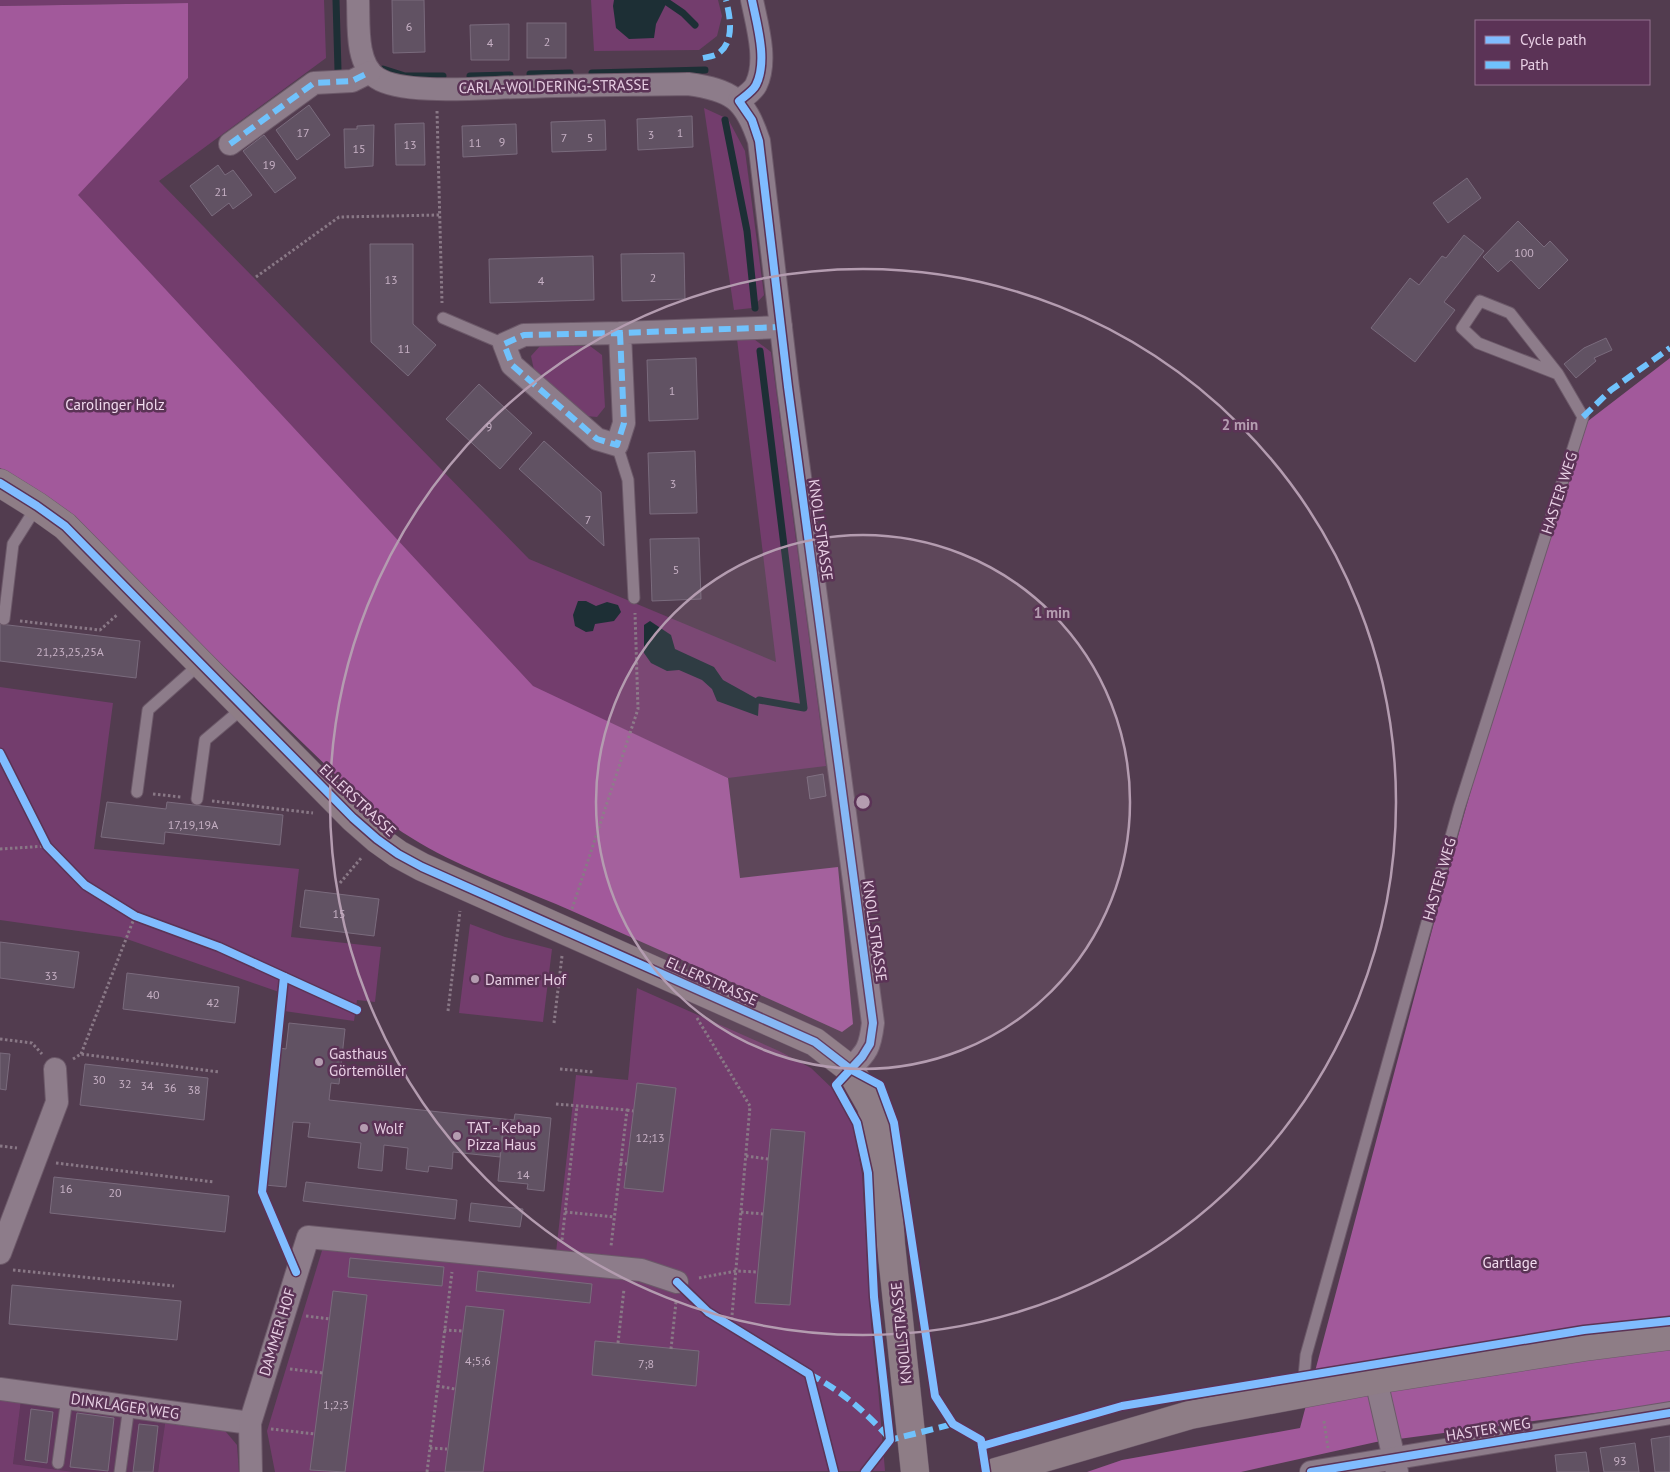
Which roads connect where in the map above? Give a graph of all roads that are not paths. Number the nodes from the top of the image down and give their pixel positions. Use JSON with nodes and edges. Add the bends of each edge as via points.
{"nodes":[{"id":1,"x":358,"y":0,"type":"edge"},
{"id":2,"x":752,"y":0,"type":"edge"},
{"id":3,"x":370,"y":72,"type":"junction"},
{"id":4,"x":739,"y":101,"type":"junction"},
{"id":5,"x":230,"y":144,"type":"dead end"},
{"id":6,"x":443,"y":318,"type":"road end"},
{"id":7,"x":781,"y":327,"type":"junction"},
{"id":8,"x":620,"y":334,"type":"junction"},
{"id":9,"x":504,"y":344,"type":"junction"},
{"id":10,"x":1558,"y":374,"type":"junction"},
{"id":11,"x":617,"y":445,"type":"junction"},
{"id":12,"x":0,"y":483,"type":"edge"},
{"id":13,"x":37,"y":506,"type":"junction"},
{"id":14,"x":634,"y":598,"type":"road end"},
{"id":15,"x":4,"y":619,"type":"road end"},
{"id":16,"x":201,"y":663,"type":"junction"},
{"id":17,"x":244,"y":707,"type":"junction"},
{"id":18,"x":137,"y":792,"type":"road end"},
{"id":19,"x":197,"y":799,"type":"road end"},
{"id":20,"x":55,"y":1069,"type":"road end"},
{"id":21,"x":850,"y":1069,"type":"junction"},
{"id":22,"x":5,"y":1261,"type":"edge"},
{"id":23,"x":677,"y":1282,"type":"road end"},
{"id":24,"x":1670,"y":1336,"type":"edge"},
{"id":25,"x":1376,"y":1380,"type":"junction"},
{"id":26,"x":0,"y":1390,"type":"edge"},
{"id":27,"x":1307,"y":1394,"type":"junction"},
{"id":28,"x":67,"y":1398,"type":"junction"},
{"id":29,"x":129,"y":1406,"type":"junction"},
{"id":30,"x":1670,"y":1413,"type":"edge"},
{"id":31,"x":258,"y":1426,"type":"junction"},
{"id":32,"x":58,"y":1464,"type":"dead end"},
{"id":33,"x":1395,"y":1465,"type":"edge"},
{"id":34,"x":120,"y":1472,"type":"edge"},
{"id":35,"x":251,"y":1472,"type":"edge"},
{"id":36,"x":915,"y":1472,"type":"edge"},
{"id":37,"x":996,"y":1472,"type":"edge"},
{"id":38,"x":1311,"y":1472,"type":"edge"}],
"edges":[{"from":1,"to":3,"type":"street","via":[[361,54]]},
{"from":2,"to":4,"type":"street","via":[[761,39],[761,64],[756,86]]},
{"from":3,"to":4,"type":"street","name":"CARLA-WOLDERING-STRASSE","via":[[393,85],[436,89],[688,84],[712,87]]},
{"from":3,"to":5,"type":"street","via":[[352,81],[314,83]]},
{"from":4,"to":7,"type":"street","name":"KNOLLSTRASSE","via":[[752,120],[759,141]]},
{"from":6,"to":9,"type":"lane"},
{"from":7,"to":8,"type":"street"},
{"from":7,"to":21,"type":"street","name":"KNOLLSTRASSE","via":[[873,1024],[870,1044]]},
{"from":8,"to":9,"type":"street","via":[[524,335]]},
{"from":8,"to":11,"type":"street","via":[[624,423]]},
{"from":9,"to":11,"type":"street","via":[[512,365],[597,439]]},
{"from":10,"to":10,"type":"lane","name":"HASTER WEG","via":[[1478,343],[1462,328],[1480,301],[1510,313]]},
{"from":10,"to":27,"type":"lane","name":"HASTER WEG","via":[[1583,417],[1459,808],[1306,1355],[1304,1377]]},
{"from":11,"to":14,"type":"lane","via":[[628,480]]},
{"from":12,"to":13,"type":"street","name":"ELLERSTRASSE"},
{"from":13,"to":15,"type":"lane","via":[[12,544]]},
{"from":13,"to":16,"type":"street","name":"ELLERSTRASSE","via":[[65,526]]},
{"from":16,"to":17,"type":"street","name":"ELLERSTRASSE"},
{"from":16,"to":18,"type":"lane","via":[[148,710]]},
{"from":17,"to":19,"type":"lane","via":[[205,740]]},
{"from":17,"to":21,"type":"street","name":"ELLERSTRASSE","via":[[353,818],[398,854],[422,868],[815,1042]]},
{"from":20,"to":22,"type":"street","via":[[57,1102]]},
{"from":21,"to":36,"type":"street","name":"KNOLLSTRASSE","via":[[871,1106],[886,1177]]},
{"from":23,"to":31,"type":"street","name":"DAMMER HOF","via":[[641,1270],[308,1237],[267,1365]]},
{"from":24,"to":25,"type":"street"},
{"from":25,"to":27,"type":"street"},
{"from":25,"to":33,"type":"street"},
{"from":26,"to":28,"type":"street","name":"DINKLAGER WEG"},
{"from":27,"to":37,"type":"street","via":[[1190,1415]]},
{"from":28,"to":29,"type":"street","name":"DINKLAGER WEG"},
{"from":28,"to":32,"type":"lane"},
{"from":29,"to":31,"type":"street","name":"DINKLAGER WEG"},
{"from":29,"to":34,"type":"lane"},
{"from":30,"to":33,"type":"street","name":"HASTER WEG"},
{"from":31,"to":35,"type":"street","name":"DAMMER HOF"},
{"from":33,"to":38,"type":"street","name":"HASTER WEG"}]}
